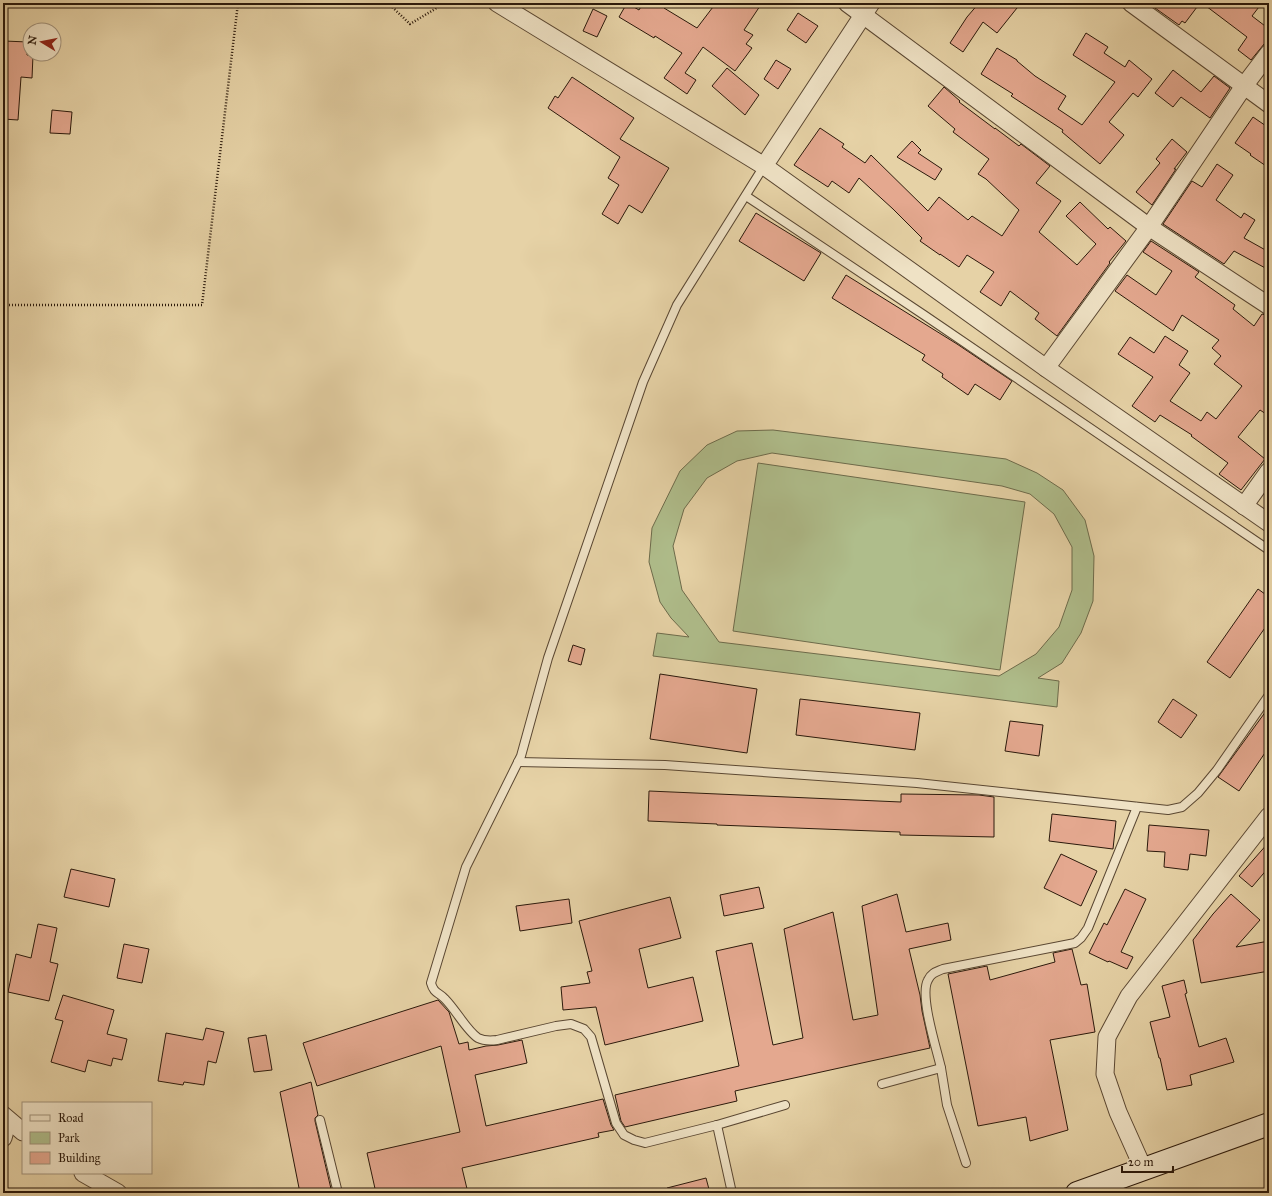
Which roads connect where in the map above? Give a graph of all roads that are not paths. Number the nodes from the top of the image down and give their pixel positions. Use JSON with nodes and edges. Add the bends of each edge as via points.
{"nodes":[{"id":1,"x":497,"y":3,"type":"edge"},
{"id":2,"x":847,"y":3,"type":"edge"},
{"id":3,"x":1131,"y":3,"type":"edge"},
{"id":4,"x":867,"y":9,"type":"edge"},
{"id":5,"x":1269,"y":53,"type":"edge"},
{"id":6,"x":1244,"y":86,"type":"junction"},
{"id":7,"x":1269,"y":104,"type":"edge"},
{"id":8,"x":764,"y":166,"type":"junction"},
{"id":9,"x":746,"y":196,"type":"junction"},
{"id":10,"x":1149,"y":227,"type":"junction"},
{"id":11,"x":1269,"y":306,"type":"edge"},
{"id":12,"x":1046,"y":368,"type":"junction"},
{"id":13,"x":1269,"y":471,"type":"edge"},
{"id":14,"x":1244,"y":506,"type":"junction"},
{"id":15,"x":1269,"y":523,"type":"edge"},
{"id":16,"x":1269,"y":550,"type":"edge"},
{"id":17,"x":1269,"y":695,"type":"edge"},
{"id":18,"x":518,"y":762,"type":"junction"},
{"id":19,"x":1137,"y":806,"type":"junction"},
{"id":20,"x":1269,"y":816,"type":"edge"},
{"id":21,"x":941,"y":1068,"type":"junction"},
{"id":22,"x":882,"y":1084,"type":"dead end"},
{"id":23,"x":785,"y":1105,"type":"dead end"},
{"id":24,"x":6,"y":1117,"type":"edge"},
{"id":25,"x":320,"y":1120,"type":"dead end"},
{"id":26,"x":1269,"y":1124,"type":"edge"},
{"id":27,"x":718,"y":1125,"type":"junction"},
{"id":28,"x":22,"y":1131,"type":"edge"},
{"id":29,"x":3,"y":1138,"type":"edge"},
{"id":30,"x":966,"y":1163,"type":"dead end"},
{"id":31,"x":1143,"y":1168,"type":"junction"},
{"id":32,"x":85,"y":1174,"type":"edge"},
{"id":33,"x":118,"y":1193,"type":"edge"},
{"id":34,"x":338,"y":1193,"type":"edge"},
{"id":35,"x":732,"y":1193,"type":"edge"},
{"id":36,"x":1077,"y":1193,"type":"edge"}],
"edges":[{"from":1,"to":8,"type":"street"},
{"from":2,"to":4,"type":"street"},
{"from":3,"to":6,"type":"street"},
{"from":4,"to":8,"type":"street"},
{"from":4,"to":10,"type":"street"},
{"from":5,"to":6,"type":"street"},
{"from":6,"to":7,"type":"street"},
{"from":6,"to":10,"type":"street"},
{"from":8,"to":9,"type":"lane"},
{"from":8,"to":12,"type":"street"},
{"from":9,"to":16,"type":"lane"},
{"from":9,"to":18,"type":"lane","via":[[677,305],[643,382],[548,658]]},
{"from":10,"to":11,"type":"street"},
{"from":10,"to":12,"type":"street"},
{"from":12,"to":14,"type":"street"},
{"from":13,"to":14,"type":"street"},
{"from":14,"to":15,"type":"street"},
{"from":17,"to":19,"type":"lane","via":[[1217,770],[1198,793],[1182,807],[1168,810]]},
{"from":18,"to":19,"type":"lane","via":[[665,765],[909,782]]},
{"from":18,"to":27,"type":"lane","via":[[466,867],[431,983],[432,989],[444,997],[471,1032],[488,1041],[571,1024],[584,1029],[591,1037],[616,1123],[624,1135],[634,1140],[645,1142]]},
{"from":19,"to":21,"type":"lane","via":[[1082,938],[1075,943],[943,969],[934,972],[927,980],[925,988],[930,1026]]},
{"from":20,"to":31,"type":"street","via":[[1129,996],[1107,1036],[1105,1074],[1118,1112]]},
{"from":21,"to":22,"type":"lane"},
{"from":21,"to":30,"type":"lane","via":[[948,1105]]},
{"from":23,"to":27,"type":"lane"},
{"from":24,"to":28,"type":"street"},
{"from":24,"to":29,"type":"street"},
{"from":25,"to":34,"type":"lane"},
{"from":26,"to":31,"type":"main road"},
{"from":27,"to":35,"type":"lane"},
{"from":31,"to":36,"type":"main road"},
{"from":32,"to":33,"type":"street"}]}
